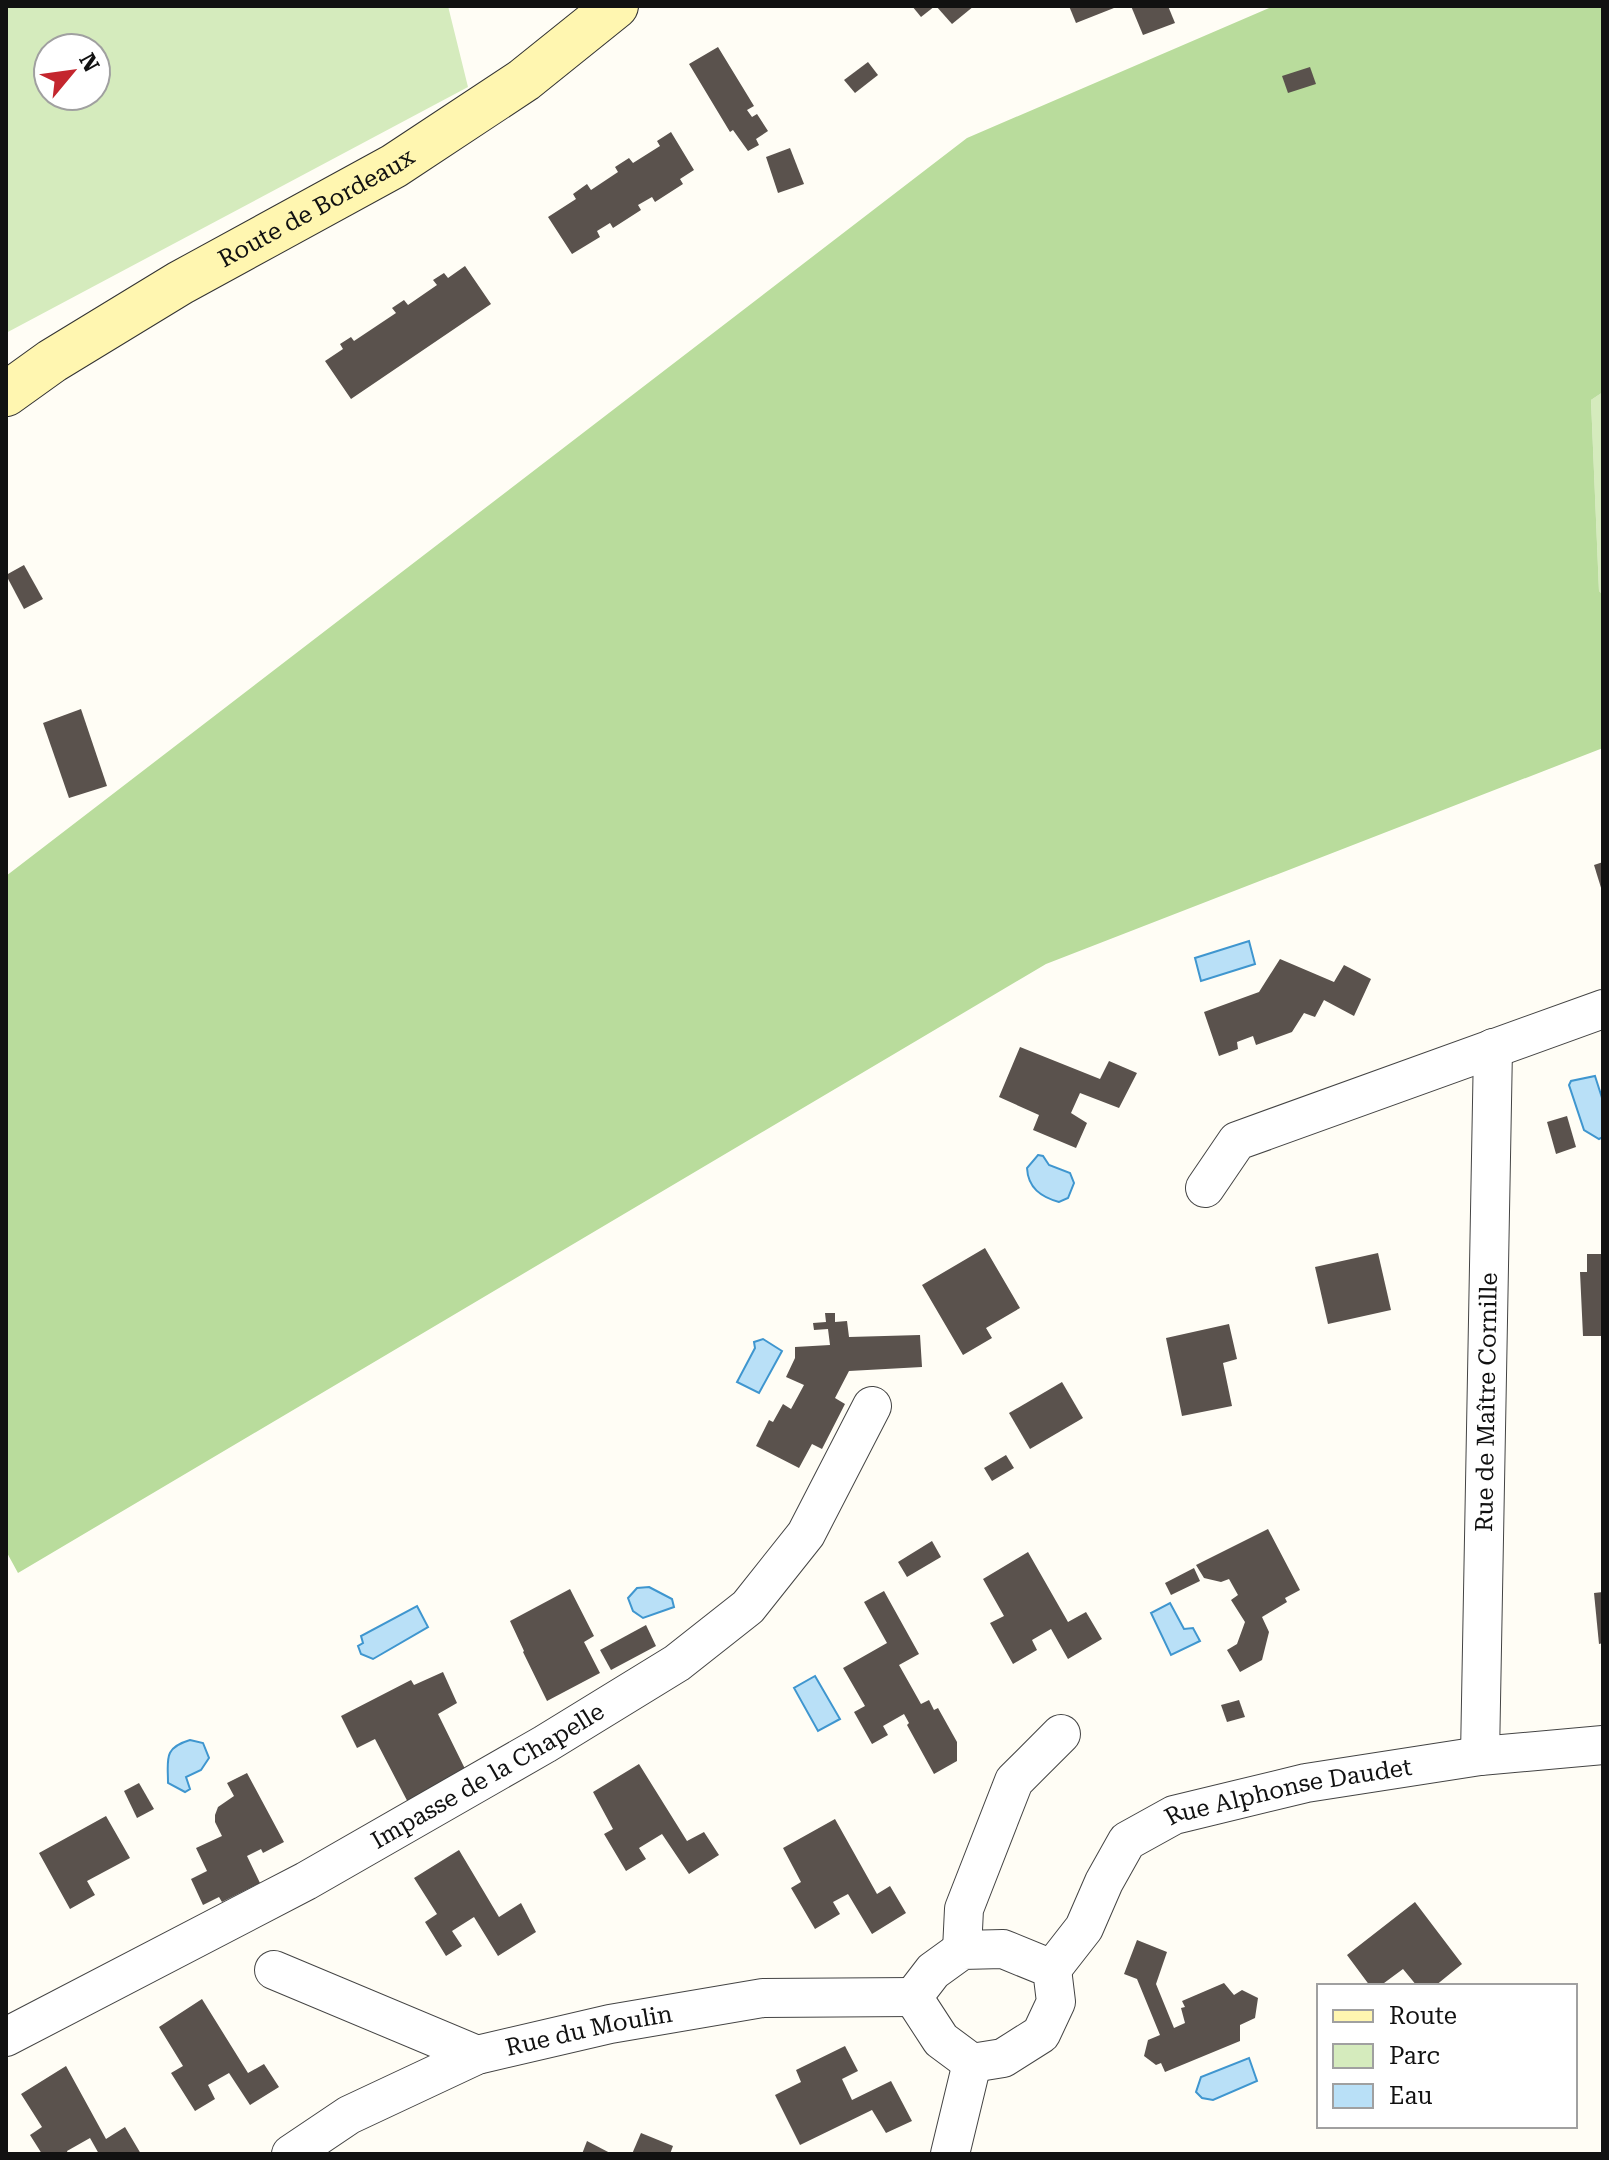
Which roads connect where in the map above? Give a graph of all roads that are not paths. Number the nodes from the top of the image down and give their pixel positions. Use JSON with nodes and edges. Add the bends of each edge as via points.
{"nodes":[{"id":1,"x":616,"y":6,"type":"edge"},
{"id":2,"x":6,"y":394,"type":"edge"},
{"id":3,"x":1603,"y":1009,"type":"edge"},
{"id":4,"x":1493,"y":1048,"type":"junction"},
{"id":5,"x":1205,"y":1188,"type":"dead end"},
{"id":6,"x":872,"y":1406,"type":"dead end"},
{"id":7,"x":1061,"y":1734,"type":"dead end"},
{"id":8,"x":1603,"y":1745,"type":"edge"},
{"id":9,"x":1480,"y":1756,"type":"junction"},
{"id":10,"x":962,"y":1950,"type":"junction"},
{"id":11,"x":1052,"y":1969,"type":"junction"},
{"id":12,"x":274,"y":1970,"type":"dead end"},
{"id":13,"x":913,"y":1997,"type":"junction"},
{"id":14,"x":6,"y":2037,"type":"edge"},
{"id":15,"x":477,"y":2055,"type":"junction"},
{"id":16,"x":972,"y":2063,"type":"junction"},
{"id":17,"x":291,"y":2154,"type":"edge"},
{"id":18,"x":950,"y":2154,"type":"edge"}],
"edges":[{"from":1,"to":2,"type":"street","name":"Route de Bordeaux","via":[[524,80],[394,166],[180,283]]},
{"from":3,"to":4,"type":"street"},
{"from":4,"to":5,"type":"street","via":[[1237,1141]]},
{"from":4,"to":9,"type":"street","name":"Rue de Maître Cornille"},
{"from":6,"to":14,"type":"street","name":"Impasse de la Chapelle","via":[[806,1534],[748,1607],[677,1663],[306,1881]]},
{"from":7,"to":10,"type":"street","via":[[1014,1781],[964,1909]]},
{"from":8,"to":9,"type":"street","name":"Rue Alphonse Daudet"},
{"from":9,"to":11,"type":"street","name":"Rue Alphonse Daudet","via":[[1306,1783],[1174,1815],[1127,1841],[1084,1928]]},
{"from":10,"to":11,"type":"street","via":[[1003,1949]]},
{"from":10,"to":13,"type":"street","via":[[933,1971]]},
{"from":11,"to":16,"type":"street","via":[[1056,2002],[1041,2034],[1003,2058]]},
{"from":12,"to":15,"type":"street"},
{"from":13,"to":15,"type":"street","name":"Rue du Moulin","via":[[763,1998],[610,2024]]},
{"from":13,"to":16,"type":"street","via":[[941,2040]]},
{"from":15,"to":17,"type":"street","name":"Rue du Moulin","via":[[349,2115]]},
{"from":16,"to":18,"type":"street"}]}
